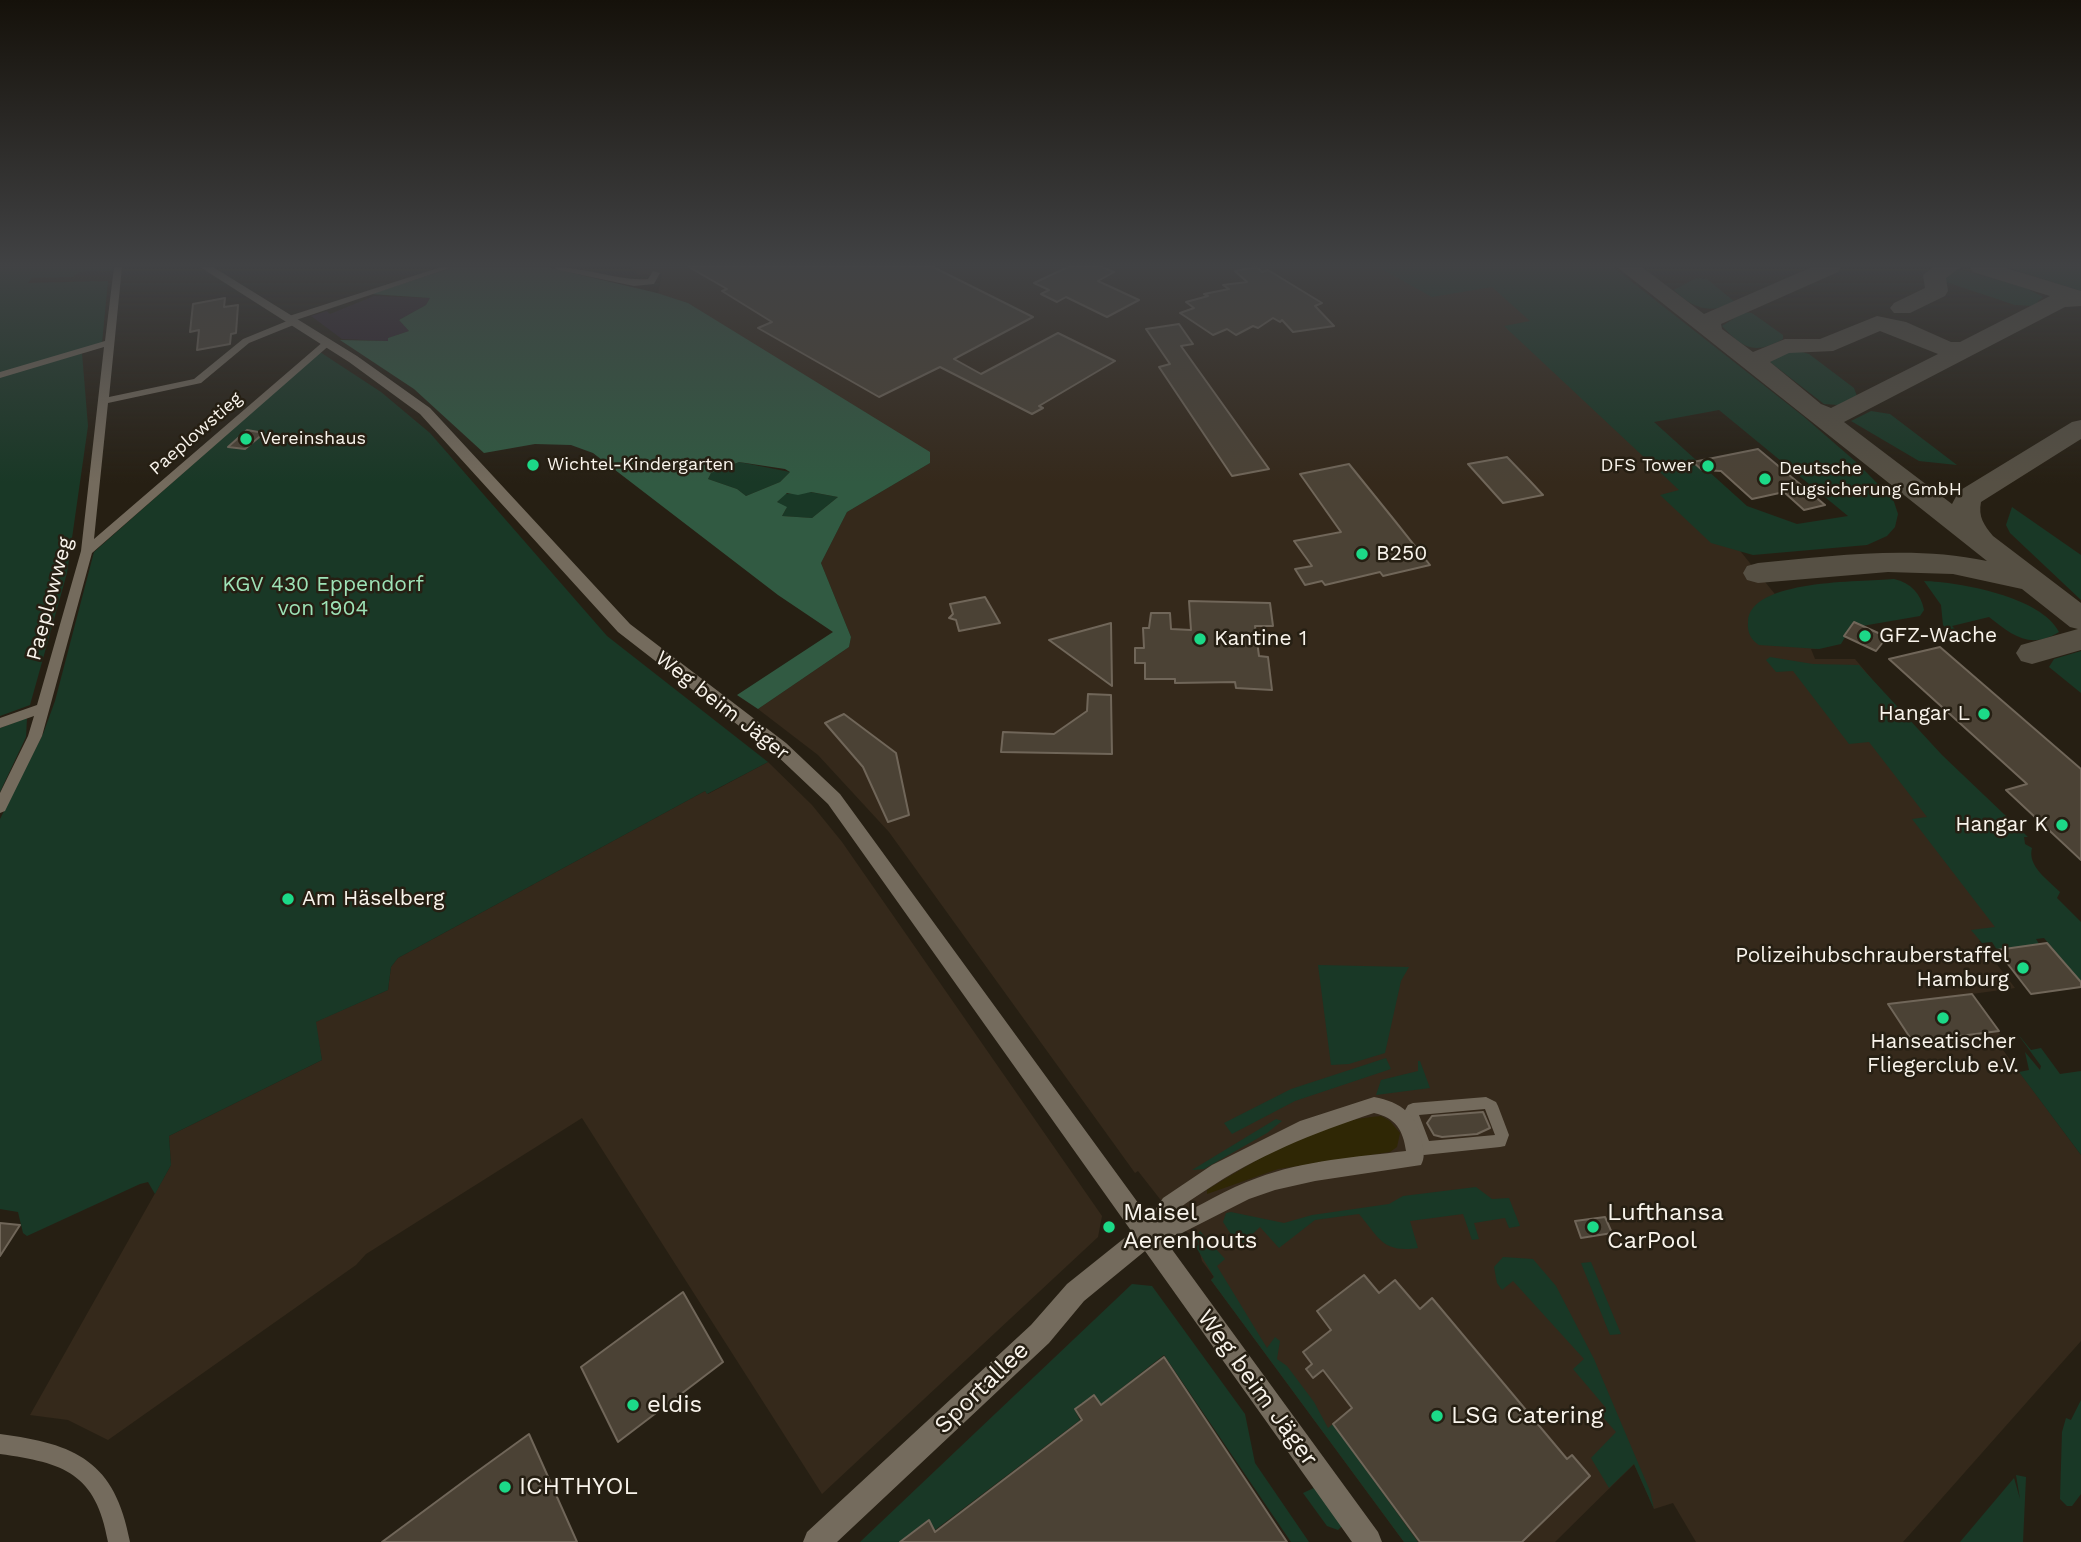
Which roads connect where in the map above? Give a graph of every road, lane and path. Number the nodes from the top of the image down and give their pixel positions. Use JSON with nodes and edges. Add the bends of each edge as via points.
{"nodes":[{"id":1,"x":109,"y":339,"type":"edge"},
{"id":2,"x":250,"y":339,"type":"edge"},
{"id":3,"x":321,"y":339,"type":"edge"},
{"id":4,"x":108,"y":343,"type":"junction"},
{"id":5,"x":327,"y":343,"type":"junction"},
{"id":6,"x":0,"y":375,"type":"edge"},
{"id":7,"x":103,"y":401,"type":"junction"},
{"id":8,"x":87,"y":551,"type":"junction"},
{"id":9,"x":43,"y":708,"type":"junction"},
{"id":10,"x":0,"y":723,"type":"edge"},
{"id":11,"x":0,"y":807,"type":"edge"},
{"id":12,"x":1491,"y":1106,"type":"joint"},
{"id":13,"x":1147,"y":1235,"type":"junction"},
{"id":14,"x":0,"y":1444,"type":"edge"},
{"id":15,"x":120,"y":1542,"type":"edge"},
{"id":16,"x":817,"y":1542,"type":"edge"},
{"id":17,"x":1368,"y":1542,"type":"edge"}],
"edges":[{"from":1,"to":4,"type":"street","name":"Paeplowweg"},
{"from":2,"to":7,"type":"street","via":[[197,382]]},
{"from":3,"to":5,"type":"street","name":"Weg beim Jäger"},
{"from":4,"to":6,"type":"street"},
{"from":4,"to":7,"type":"street","name":"Paeplowweg"},
{"from":5,"to":8,"type":"street","name":"Paeplowstieg"},
{"from":5,"to":13,"type":"street","name":"Weg beim Jäger","via":[[425,411],[624,628],[780,748],[834,799]]},
{"from":7,"to":8,"type":"street","name":"Paeplowweg"},
{"from":8,"to":9,"type":"street","name":"Paeplowweg"},
{"from":9,"to":10,"type":"street"},
{"from":9,"to":11,"type":"street","name":"Paeplowweg","via":[[35,736]]},
{"from":12,"to":12,"type":"street","via":[[1500,1141],[1431,1150],[1424,1148],[1411,1112]]},
{"from":13,"to":13,"type":"street","via":[[1166,1231],[1280,1179],[1415,1159],[1410,1125],[1398,1112],[1374,1105],[1296,1131],[1188,1191],[1163,1209]]},
{"from":13,"to":16,"type":"street","name":"Sportallee","via":[[1109,1264]]},
{"from":13,"to":17,"type":"street","name":"Weg beim Jäger"},
{"from":14,"to":15,"type":"street","via":[[56,1453],[81,1466],[110,1505]]}]}
